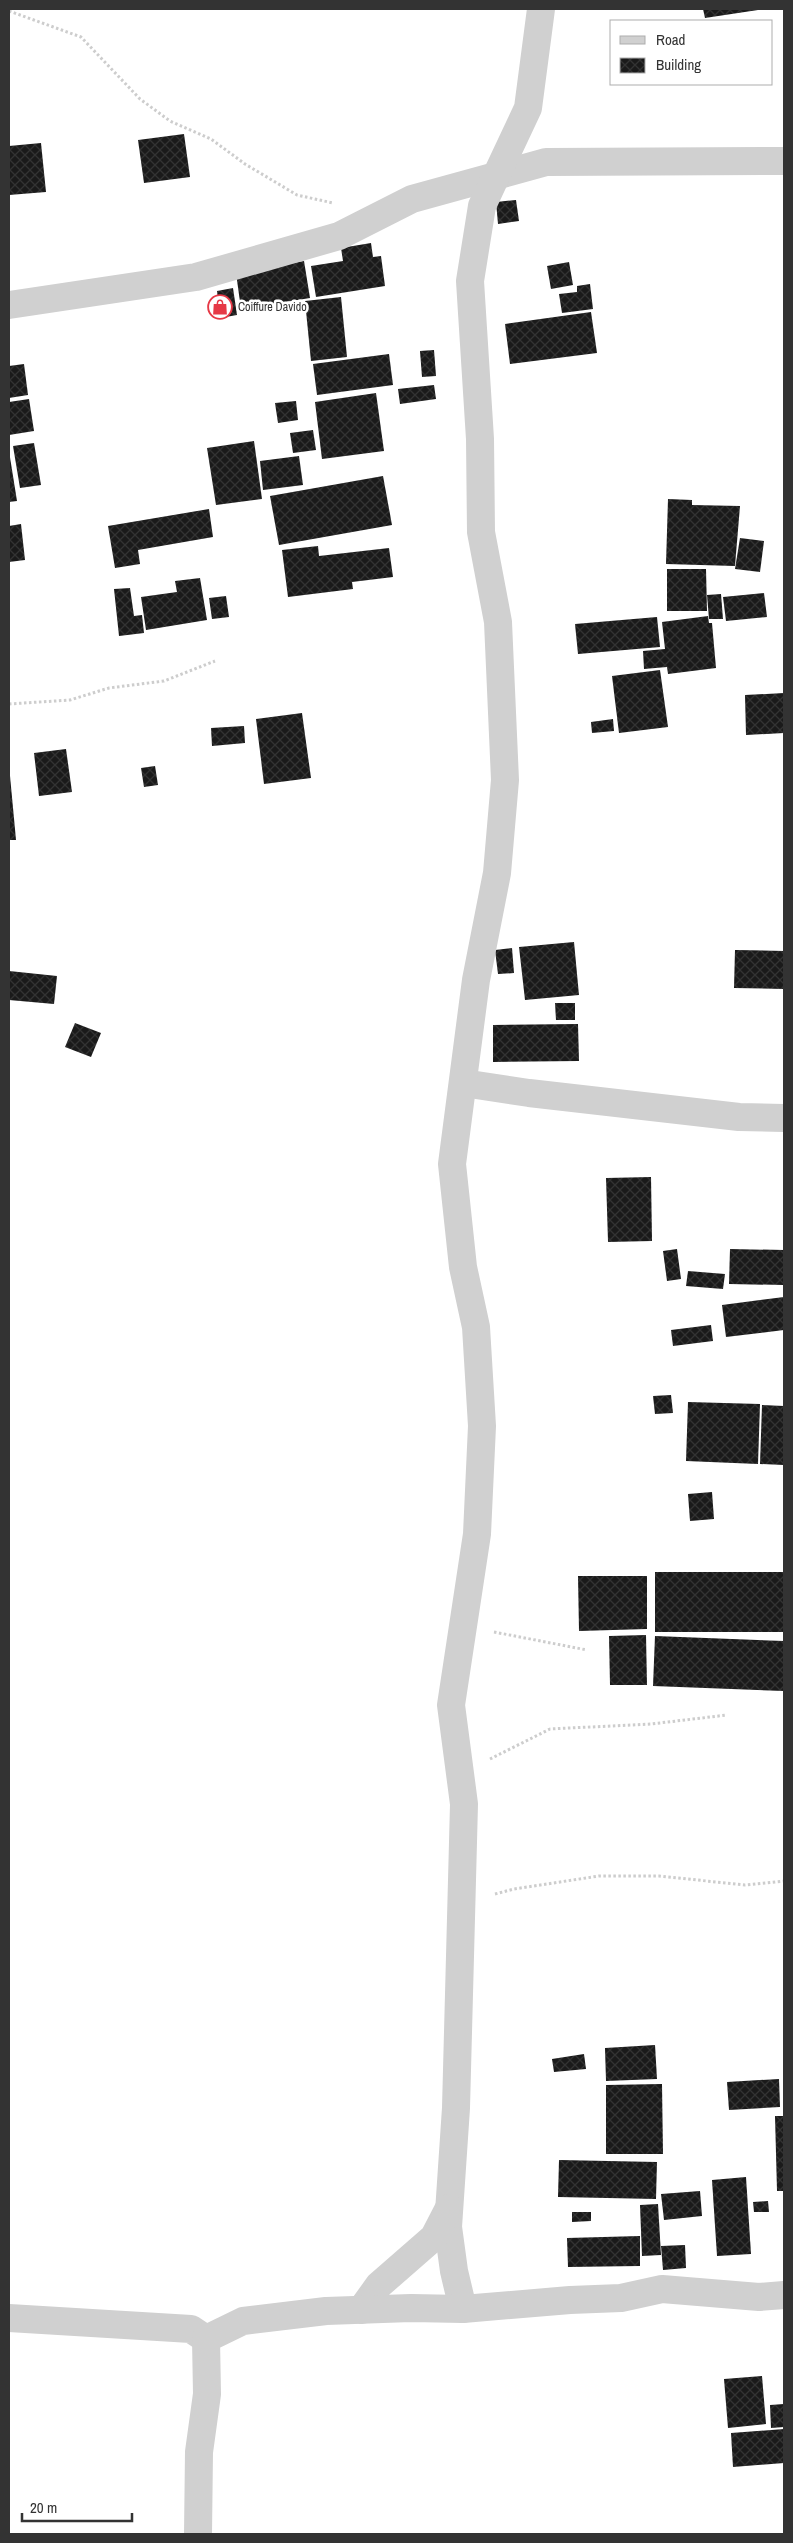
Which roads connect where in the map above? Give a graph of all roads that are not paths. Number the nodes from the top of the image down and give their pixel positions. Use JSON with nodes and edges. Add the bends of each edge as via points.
{"nodes":[{"id":1,"x":541,"y":9,"type":"edge"},
{"id":2,"x":784,"y":162,"type":"edge"},
{"id":3,"x":497,"y":175,"type":"junction"},
{"id":4,"x":9,"y":305,"type":"edge"},
{"id":5,"x":463,"y":1082,"type":"junction"},
{"id":6,"x":784,"y":1118,"type":"edge"},
{"id":7,"x":450,"y":2206,"type":"junction"},
{"id":8,"x":784,"y":2295,"type":"edge"},
{"id":9,"x":463,"y":2309,"type":"junction"},
{"id":10,"x":361,"y":2310,"type":"junction"},
{"id":11,"x":9,"y":2318,"type":"edge"},
{"id":12,"x":206,"y":2339,"type":"junction"},
{"id":13,"x":198,"y":2534,"type":"edge"}],
"edges":[{"from":1,"to":3,"type":"street","via":[[528,108]]},
{"from":2,"to":3,"type":"street","via":[[546,162]]},
{"from":3,"to":4,"type":"street","via":[[412,199],[339,236],[196,277]]},
{"from":3,"to":5,"type":"street","via":[[482,206],[470,281],[480,439],[481,532],[498,622],[505,780],[497,873],[476,980]]},
{"from":5,"to":6,"type":"street","via":[[529,1093],[739,1117]]},
{"from":5,"to":7,"type":"street","via":[[452,1164],[462,1267],[476,1327],[482,1426],[477,1534],[451,1705],[463,1794],[456,2108]]},
{"from":7,"to":9,"type":"street","via":[[448,2227]]},
{"from":7,"to":10,"type":"street","via":[[434,2237],[379,2285]]},
{"from":8,"to":9,"type":"street","via":[[759,2297],[662,2289],[621,2298]]},
{"from":9,"to":10,"type":"street"},
{"from":10,"to":12,"type":"street","via":[[243,2321]]},
{"from":11,"to":12,"type":"street","via":[[191,2329]]},
{"from":12,"to":13,"type":"street","via":[[207,2394],[199,2452]]}]}
